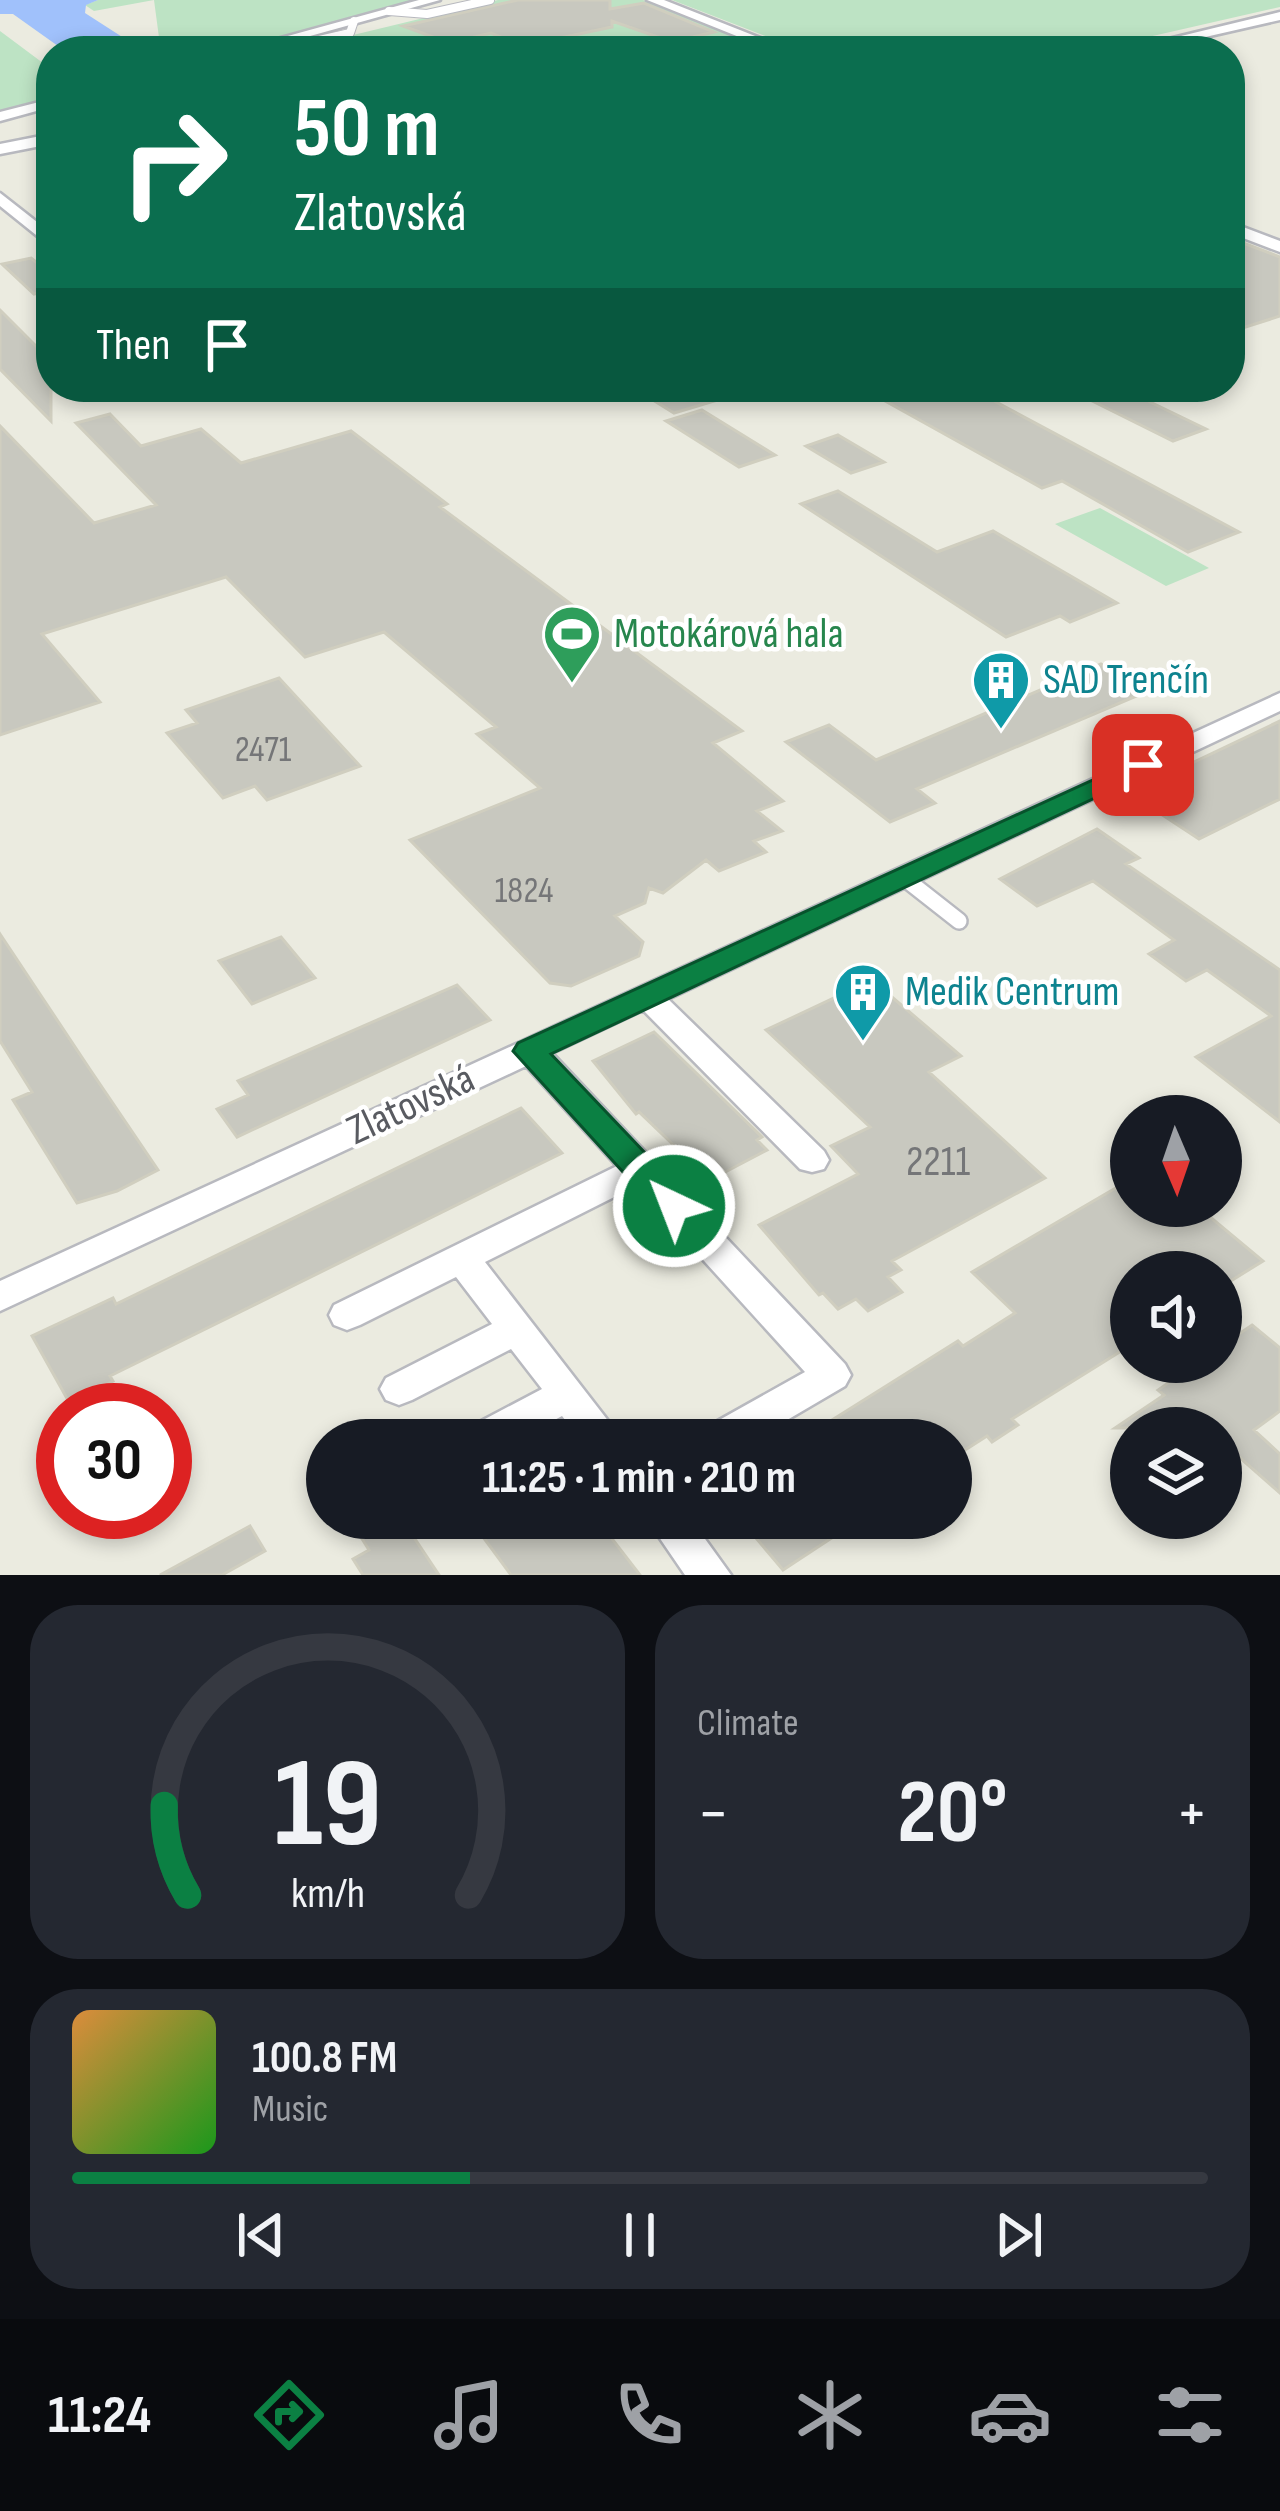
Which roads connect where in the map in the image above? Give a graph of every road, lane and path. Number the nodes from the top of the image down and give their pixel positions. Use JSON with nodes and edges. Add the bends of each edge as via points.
{"nodes":[{"id":1,"x":434,"y":0,"type":"edge"},
{"id":2,"x":490,"y":0,"type":"edge"},
{"id":3,"x":653,"y":0,"type":"edge"},
{"id":4,"x":389,"y":11,"type":"junction"},
{"id":5,"x":1280,"y":16,"type":"edge"},
{"id":6,"x":294,"y":36,"type":"edge"},
{"id":7,"x":747,"y":36,"type":"edge"},
{"id":8,"x":1192,"y":36,"type":"edge"},
{"id":9,"x":36,"y":107,"type":"edge"},
{"id":10,"x":0,"y":117,"type":"edge"},
{"id":11,"x":36,"y":142,"type":"edge"},
{"id":12,"x":0,"y":149,"type":"edge"},
{"id":13,"x":0,"y":198,"type":"edge"},
{"id":14,"x":36,"y":229,"type":"edge"},
{"id":15,"x":1245,"y":233,"type":"edge"},
{"id":16,"x":1280,"y":247,"type":"edge"},
{"id":17,"x":1280,"y":701,"type":"edge"},
{"id":18,"x":903,"y":877,"type":"junction"},
{"id":19,"x":959,"y":921,"type":"dead end"},
{"id":20,"x":647,"y":996,"type":"junction"},
{"id":21,"x":530,"y":1051,"type":"junction"},
{"id":22,"x":812,"y":1160,"type":"dead end"},
{"id":23,"x":640,"y":1169,"type":"junction"},
{"id":24,"x":461,"y":1259,"type":"junction"},
{"id":25,"x":0,"y":1297,"type":"edge"},
{"id":26,"x":347,"y":1316,"type":"dead end"},
{"id":27,"x":517,"y":1329,"type":"junction"},
{"id":28,"x":399,"y":1389,"type":"dead end"},
{"id":29,"x":568,"y":1394,"type":"junction"},
{"id":30,"x":521,"y":1419,"type":"edge"},
{"id":31,"x":588,"y":1419,"type":"edge"},
{"id":32,"x":756,"y":1419,"type":"edge"},
{"id":33,"x":682,"y":1539,"type":"edge"},
{"id":34,"x":710,"y":1575,"type":"edge"}],
"edges":[{"from":1,"to":4,"type":"street"},
{"from":2,"to":4,"type":"lane","via":[[428,14]]},
{"from":3,"to":7,"type":"street"},
{"from":4,"to":6,"type":"street"},
{"from":5,"to":8,"type":"street"},
{"from":9,"to":10,"type":"street"},
{"from":11,"to":12,"type":"street"},
{"from":13,"to":14,"type":"street"},
{"from":15,"to":16,"type":"street"},
{"from":17,"to":18,"type":"street","name":"Zlatovská"},
{"from":18,"to":19,"type":"lane"},
{"from":18,"to":20,"type":"street","name":"Zlatovská"},
{"from":20,"to":21,"type":"street","name":"Zlatovská"},
{"from":20,"to":22,"type":"street"},
{"from":21,"to":23,"type":"street"},
{"from":21,"to":25,"type":"street","name":"Zlatovská"},
{"from":23,"to":24,"type":"street"},
{"from":23,"to":32,"type":"street","via":[[832,1375]]},
{"from":24,"to":26,"type":"street"},
{"from":24,"to":27,"type":"street"},
{"from":27,"to":28,"type":"street"},
{"from":27,"to":29,"type":"street"},
{"from":29,"to":30,"type":"street"},
{"from":29,"to":31,"type":"street"},
{"from":33,"to":34,"type":"street"}]}
